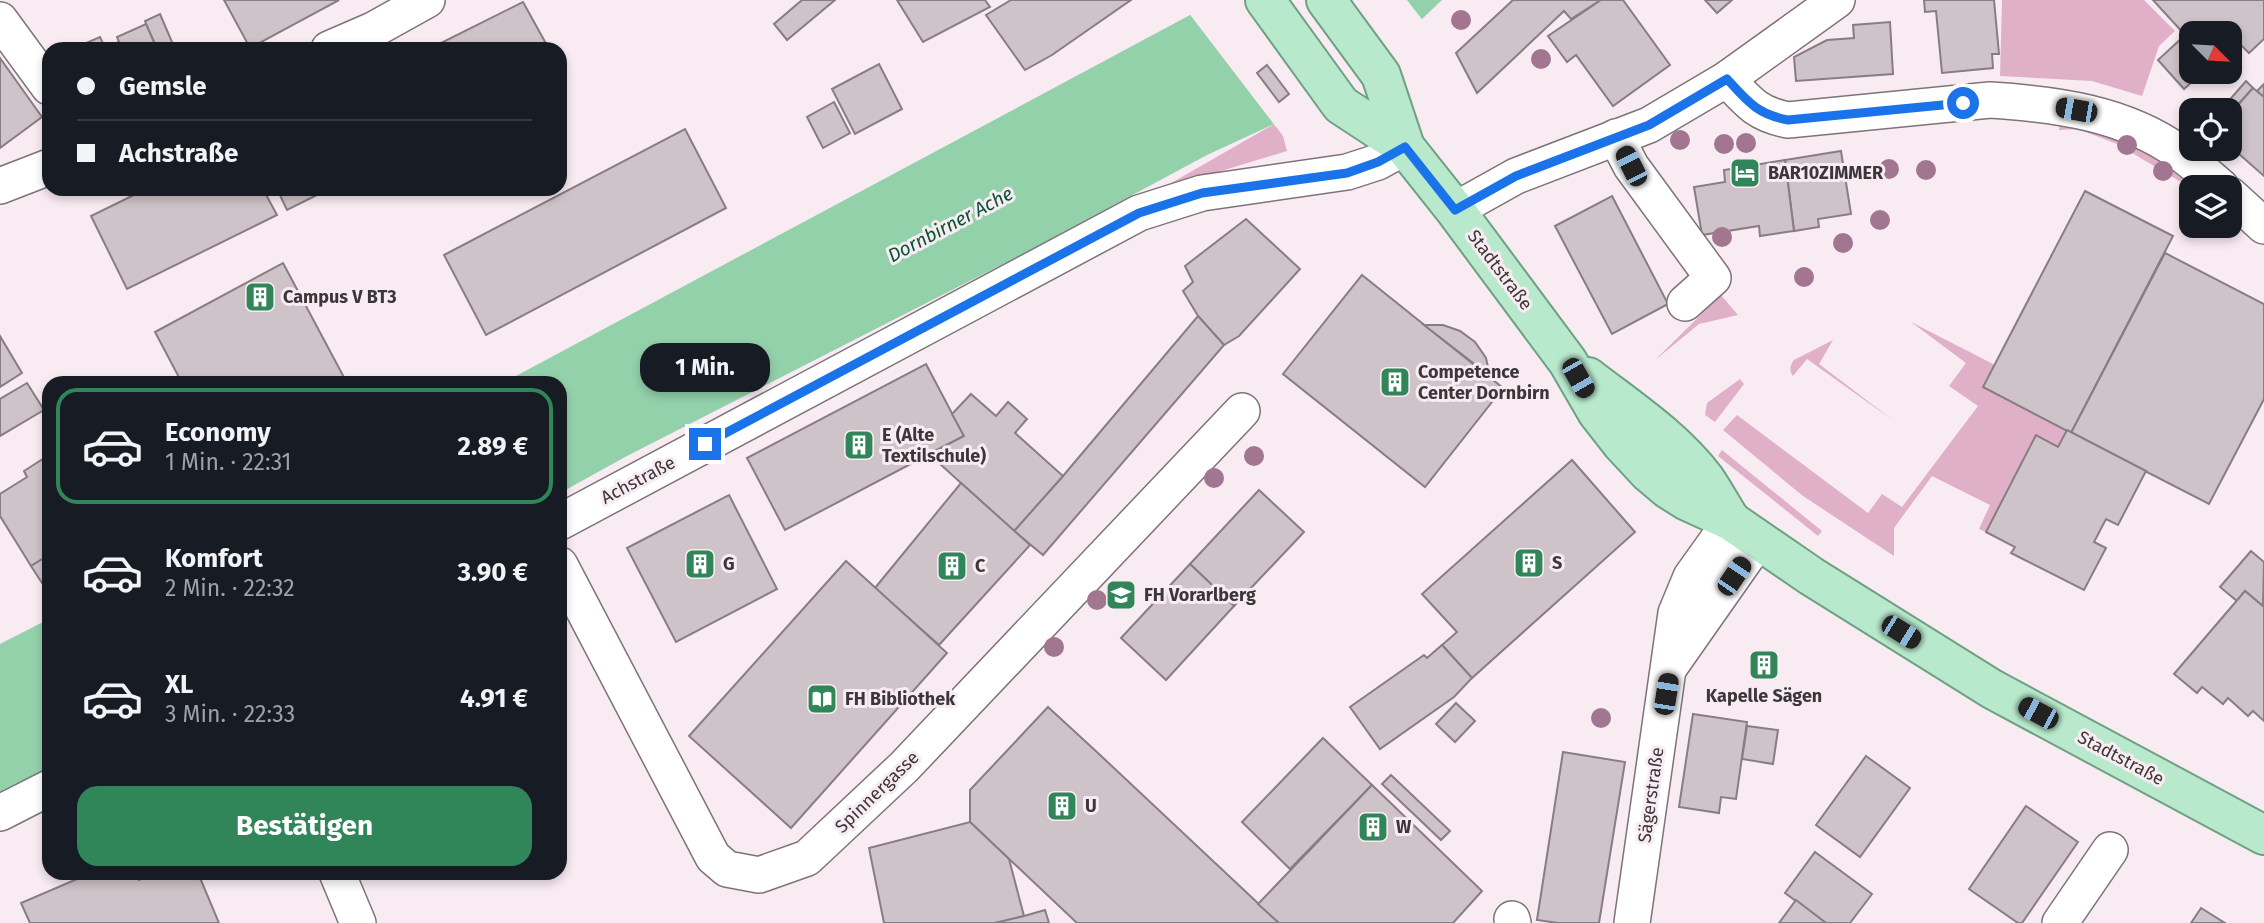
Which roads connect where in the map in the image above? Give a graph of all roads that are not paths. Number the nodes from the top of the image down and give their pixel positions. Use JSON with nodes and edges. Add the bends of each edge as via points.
{"nodes":[{"id":1,"x":427,"y":0,"type":"edge"},
{"id":2,"x":1265,"y":0,"type":"edge"},
{"id":3,"x":1326,"y":0,"type":"edge"},
{"id":4,"x":1837,"y":0,"type":"edge"},
{"id":5,"x":0,"y":20,"type":"edge"},
{"id":6,"x":345,"y":42,"type":"edge"},
{"id":7,"x":42,"y":77,"type":"edge"},
{"id":8,"x":1727,"y":79,"type":"junction"},
{"id":9,"x":1616,"y":137,"type":"junction"},
{"id":10,"x":1405,"y":147,"type":"junction"},
{"id":11,"x":42,"y":170,"type":"edge"},
{"id":12,"x":2207,"y":175,"type":"edge"},
{"id":13,"x":0,"y":186,"type":"edge"},
{"id":14,"x":1455,"y":210,"type":"junction"},
{"id":15,"x":1685,"y":303,"type":"dead end"},
{"id":16,"x":1242,"y":411,"type":"dead end"},
{"id":17,"x":567,"y":518,"type":"edge"},
{"id":18,"x":1744,"y":531,"type":"junction"},
{"id":19,"x":567,"y":578,"type":"edge"},
{"id":20,"x":42,"y":792,"type":"edge"},
{"id":21,"x":0,"y":813,"type":"edge"},
{"id":22,"x":2264,"y":835,"type":"edge"},
{"id":23,"x":2110,"y":850,"type":"dead end"},
{"id":24,"x":340,"y":880,"type":"edge"},
{"id":25,"x":358,"y":923,"type":"edge"},
{"id":26,"x":1632,"y":923,"type":"edge"},
{"id":27,"x":2060,"y":923,"type":"edge"}],
"edges":[{"from":1,"to":6,"type":"street"},
{"from":2,"to":10,"type":"main road","name":"Stadtstraße","via":[[1341,105]]},
{"from":3,"to":10,"type":"main road","name":"Stadtstraße","via":[[1381,75]]},
{"from":4,"to":8,"type":"street"},
{"from":5,"to":7,"type":"street"},
{"from":8,"to":9,"type":"street","via":[[1649,125]]},
{"from":8,"to":12,"type":"street","via":[[1752,107],[1788,120],[1990,100],[2093,113],[2178,151]]},
{"from":9,"to":14,"type":"street","via":[[1516,176]]},
{"from":9,"to":15,"type":"street","via":[[1631,166],[1713,278]]},
{"from":10,"to":14,"type":"main road","name":"Stadtstraße"},
{"from":10,"to":17,"type":"street","name":"Achstraße","via":[[1347,173],[1202,193],[1139,213]]},
{"from":11,"to":13,"type":"street"},
{"from":14,"to":18,"type":"main road","name":"Stadtstraße","via":[[1568,362],[1666,438]]},
{"from":16,"to":19,"type":"street","name":"Spinnergasse","via":[[904,767],[807,858],[759,875],[727,869],[713,857]]},
{"from":18,"to":22,"type":"main road","name":"Stadtstraße","via":[[1992,689]]},
{"from":18,"to":26,"type":"street","name":"Sägerstraße","via":[[1690,577],[1676,613]]},
{"from":20,"to":21,"type":"street"},
{"from":23,"to":27,"type":"street"},
{"from":24,"to":25,"type":"street"}]}
